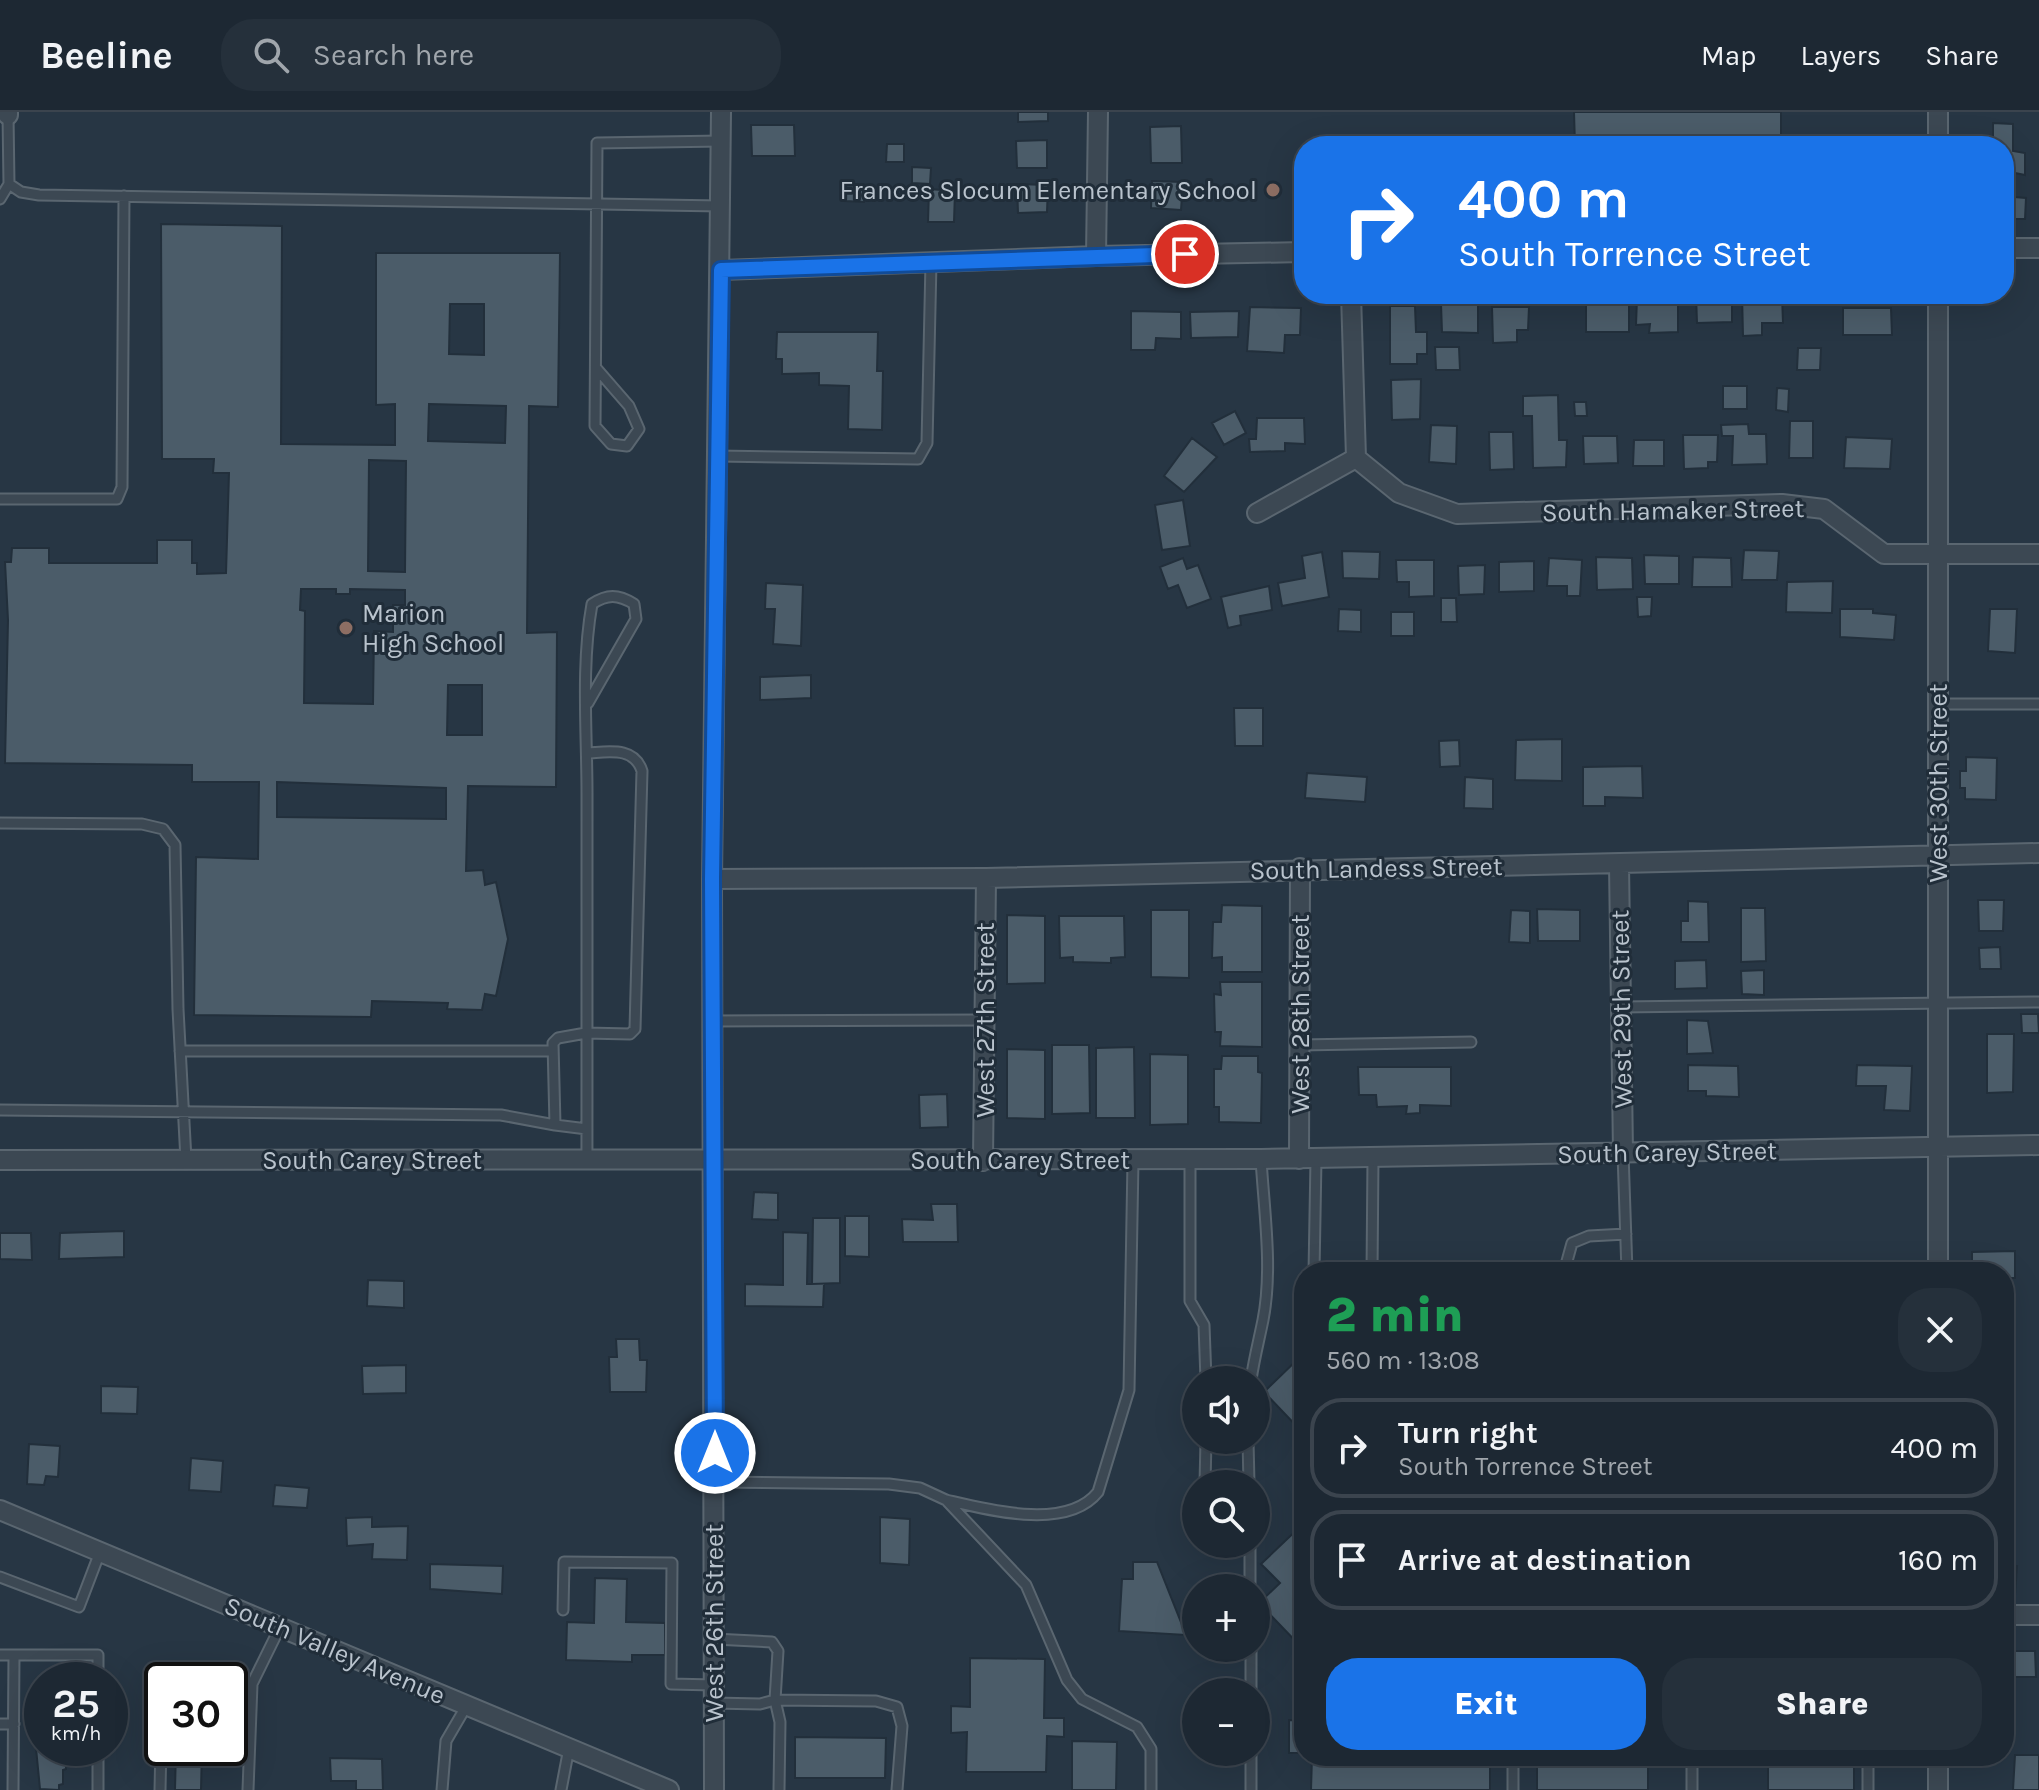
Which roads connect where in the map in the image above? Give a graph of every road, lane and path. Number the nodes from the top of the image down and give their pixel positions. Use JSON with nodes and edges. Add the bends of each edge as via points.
{"nodes":[{"id":1,"x":721,"y":112,"type":"edge"},
{"id":2,"x":1098,"y":112,"type":"edge"},
{"id":3,"x":1938,"y":112,"type":"edge"},
{"id":4,"x":8,"y":114,"type":"edge"},
{"id":5,"x":1938,"y":136,"type":"edge"},
{"id":6,"x":721,"y":141,"type":"junction"},
{"id":7,"x":9,"y":184,"type":"junction"},
{"id":8,"x":124,"y":196,"type":"junction"},
{"id":9,"x":0,"y":199,"type":"edge"},
{"id":10,"x":597,"y":204,"type":"junction"},
{"id":11,"x":721,"y":206,"type":"junction"},
{"id":12,"x":2014,"y":248,"type":"edge"},
{"id":13,"x":2039,"y":248,"type":"edge"},
{"id":14,"x":1294,"y":252,"type":"edge"},
{"id":15,"x":1096,"y":256,"type":"junction"},
{"id":16,"x":931,"y":262,"type":"junction"},
{"id":17,"x":721,"y":270,"type":"junction"},
{"id":18,"x":1351,"y":304,"type":"edge"},
{"id":19,"x":1938,"y":304,"type":"edge"},
{"id":20,"x":596,"y":368,"type":"junction"},
{"id":21,"x":718,"y":456,"type":"junction"},
{"id":22,"x":1356,"y":458,"type":"junction"},
{"id":23,"x":0,"y":499,"type":"edge"},
{"id":24,"x":1257,"y":513,"type":"dead end"},
{"id":25,"x":2039,"y":554,"type":"edge"},
{"id":26,"x":1938,"y":555,"type":"junction"},
{"id":27,"x":588,"y":703,"type":"junction"},
{"id":28,"x":1938,"y":704,"type":"junction"},
{"id":29,"x":2039,"y":704,"type":"edge"},
{"id":30,"x":587,"y":753,"type":"junction"},
{"id":31,"x":0,"y":823,"type":"edge"},
{"id":32,"x":2039,"y":853,"type":"edge"},
{"id":33,"x":1938,"y":856,"type":"junction"},
{"id":34,"x":1619,"y":864,"type":"junction"},
{"id":35,"x":1300,"y":868,"type":"junction"},
{"id":36,"x":986,"y":878,"type":"junction"},
{"id":37,"x":712,"y":879,"type":"junction"},
{"id":38,"x":1938,"y":1002,"type":"junction"},
{"id":39,"x":2039,"y":1002,"type":"edge"},
{"id":40,"x":1621,"y":1007,"type":"junction"},
{"id":41,"x":985,"y":1020,"type":"junction"},
{"id":42,"x":713,"y":1021,"type":"junction"},
{"id":43,"x":586,"y":1033,"type":"junction"},
{"id":44,"x":1471,"y":1042,"type":"dead end"},
{"id":45,"x":1300,"y":1045,"type":"junction"},
{"id":46,"x":180,"y":1051,"type":"junction"},
{"id":47,"x":553,"y":1051,"type":"junction"},
{"id":48,"x":0,"y":1110,"type":"edge"},
{"id":49,"x":183,"y":1111,"type":"junction"},
{"id":50,"x":555,"y":1125,"type":"junction"},
{"id":51,"x":587,"y":1129,"type":"junction"},
{"id":52,"x":2039,"y":1145,"type":"edge"},
{"id":53,"x":1938,"y":1148,"type":"junction"},
{"id":54,"x":1623,"y":1153,"type":"junction"},
{"id":55,"x":1373,"y":1158,"type":"junction"},
{"id":56,"x":1261,"y":1159,"type":"junction"},
{"id":57,"x":1307,"y":1159,"type":"junction"},
{"id":58,"x":0,"y":1160,"type":"edge"},
{"id":59,"x":186,"y":1160,"type":"junction"},
{"id":60,"x":587,"y":1160,"type":"junction"},
{"id":61,"x":715,"y":1160,"type":"junction"},
{"id":62,"x":1133,"y":1160,"type":"junction"},
{"id":63,"x":1190,"y":1160,"type":"junction"},
{"id":64,"x":983,"y":1161,"type":"junction"},
{"id":65,"x":1626,"y":1234,"type":"junction"},
{"id":66,"x":1313,"y":1262,"type":"edge"},
{"id":67,"x":1372,"y":1262,"type":"edge"},
{"id":68,"x":1567,"y":1262,"type":"edge"},
{"id":69,"x":1627,"y":1262,"type":"edge"},
{"id":70,"x":1938,"y":1262,"type":"edge"},
{"id":71,"x":1205,"y":1366,"type":"edge"},
{"id":72,"x":1253,"y":1366,"type":"edge"},
{"id":73,"x":715,"y":1482,"type":"junction"},
{"id":74,"x":946,"y":1500,"type":"junction"},
{"id":75,"x":0,"y":1510,"type":"edge"},
{"id":76,"x":100,"y":1552,"type":"junction"},
{"id":77,"x":0,"y":1577,"type":"edge"},
{"id":78,"x":563,"y":1610,"type":"dead end"},
{"id":79,"x":2014,"y":1615,"type":"edge"},
{"id":80,"x":2039,"y":1615,"type":"edge"},
{"id":81,"x":280,"y":1627,"type":"junction"},
{"id":82,"x":714,"y":1639,"type":"junction"},
{"id":83,"x":0,"y":1655,"type":"edge"},
{"id":84,"x":14,"y":1655,"type":"junction"},
{"id":85,"x":98,"y":1662,"type":"edge"},
{"id":86,"x":248,"y":1683,"type":"edge"},
{"id":87,"x":252,"y":1684,"type":"junction"},
{"id":88,"x":714,"y":1694,"type":"junction"},
{"id":89,"x":775,"y":1700,"type":"junction"},
{"id":90,"x":467,"y":1705,"type":"junction"},
{"id":91,"x":0,"y":1724,"type":"edge"},
{"id":92,"x":14,"y":1724,"type":"junction"},
{"id":93,"x":569,"y":1748,"type":"junction"},
{"id":94,"x":98,"y":1766,"type":"edge"},
{"id":95,"x":161,"y":1766,"type":"edge"},
{"id":96,"x":1251,"y":1766,"type":"edge"},
{"id":97,"x":1513,"y":1766,"type":"edge"},
{"id":98,"x":1692,"y":1766,"type":"edge"},
{"id":99,"x":1868,"y":1766,"type":"edge"},
{"id":100,"x":1938,"y":1766,"type":"edge"},
{"id":101,"x":650,"y":1786,"type":"edge"},
{"id":102,"x":13,"y":1790,"type":"edge"},
{"id":103,"x":98,"y":1790,"type":"edge"},
{"id":104,"x":160,"y":1790,"type":"edge"},
{"id":105,"x":248,"y":1790,"type":"edge"},
{"id":106,"x":442,"y":1790,"type":"edge"},
{"id":107,"x":561,"y":1790,"type":"edge"},
{"id":108,"x":669,"y":1790,"type":"edge"},
{"id":109,"x":714,"y":1790,"type":"edge"},
{"id":110,"x":779,"y":1790,"type":"edge"},
{"id":111,"x":897,"y":1790,"type":"edge"},
{"id":112,"x":1151,"y":1790,"type":"edge"},
{"id":113,"x":1251,"y":1790,"type":"edge"},
{"id":114,"x":1513,"y":1790,"type":"edge"},
{"id":115,"x":1692,"y":1790,"type":"edge"},
{"id":116,"x":1868,"y":1790,"type":"edge"},
{"id":117,"x":1938,"y":1790,"type":"edge"}],
"edges":[{"from":1,"to":6,"type":"street","name":"West 26th Street"},
{"from":2,"to":15,"type":"street"},
{"from":3,"to":5,"type":"street"},
{"from":4,"to":7,"type":"lane"},
{"from":6,"to":10,"type":"lane","via":[[597,143]]},
{"from":6,"to":11,"type":"street","name":"West 26th Street"},
{"from":7,"to":8,"type":"lane","via":[[39,195]]},
{"from":7,"to":9,"type":"lane"},
{"from":8,"to":10,"type":"lane"},
{"from":8,"to":23,"type":"lane","via":[[122,487],[117,499]]},
{"from":10,"to":11,"type":"lane"},
{"from":10,"to":20,"type":"lane"},
{"from":11,"to":17,"type":"street","name":"West 26th Street"},
{"from":12,"to":13,"type":"street"},
{"from":14,"to":15,"type":"street"},
{"from":15,"to":16,"type":"street"},
{"from":16,"to":17,"type":"street"},
{"from":16,"to":21,"type":"lane","via":[[927,443],[918,459]]},
{"from":17,"to":21,"type":"street","name":"West 26th Street"},
{"from":18,"to":22,"type":"street"},
{"from":19,"to":26,"type":"street","name":"West 30th Street"},
{"from":20,"to":20,"type":"lane","via":[[595,426],[611,444],[627,446],[639,429],[629,406]]},
{"from":21,"to":37,"type":"street","name":"West 26th Street"},
{"from":22,"to":24,"type":"street"},
{"from":22,"to":26,"type":"street","name":"South Hamaker Street","via":[[1399,493],[1457,514],[1782,504],[1824,509],[1884,554]]},
{"from":25,"to":26,"type":"street","name":"South Hamaker Street"},
{"from":26,"to":28,"type":"street","name":"West 30th Street"},
{"from":27,"to":27,"type":"lane","via":[[592,604],[621,596],[634,604],[636,619]]},
{"from":27,"to":30,"type":"lane"},
{"from":28,"to":29,"type":"lane"},
{"from":28,"to":33,"type":"street","name":"West 30th Street"},
{"from":30,"to":43,"type":"lane"},
{"from":30,"to":43,"type":"lane","via":[[630,754],[642,771],[635,1029],[630,1034]]},
{"from":31,"to":46,"type":"lane","via":[[142,824],[163,829],[175,845]]},
{"from":32,"to":33,"type":"street","name":"South Landess Street"},
{"from":33,"to":34,"type":"street","name":"South Landess Street"},
{"from":33,"to":38,"type":"street","name":"West 30th Street"},
{"from":34,"to":35,"type":"street","name":"South Landess Street"},
{"from":34,"to":40,"type":"street","name":"West 29th Street"},
{"from":35,"to":36,"type":"street","name":"South Landess Street"},
{"from":35,"to":45,"type":"street","name":"West 28th Street"},
{"from":36,"to":37,"type":"street","name":"South Landess Street"},
{"from":36,"to":41,"type":"street","name":"West 27th Street"},
{"from":37,"to":42,"type":"street","name":"West 26th Street"},
{"from":38,"to":39,"type":"lane"},
{"from":38,"to":40,"type":"lane"},
{"from":38,"to":53,"type":"street","name":"West 30th Street"},
{"from":40,"to":54,"type":"street","name":"West 29th Street"},
{"from":41,"to":42,"type":"lane"},
{"from":41,"to":64,"type":"street","name":"West 27th Street"},
{"from":42,"to":61,"type":"street","name":"West 26th Street"},
{"from":43,"to":47,"type":"lane","via":[[558,1038]]},
{"from":43,"to":51,"type":"lane"},
{"from":44,"to":45,"type":"lane"},
{"from":45,"to":57,"type":"street","name":"West 28th Street"},
{"from":46,"to":47,"type":"lane"},
{"from":46,"to":49,"type":"lane"},
{"from":47,"to":50,"type":"lane"},
{"from":48,"to":49,"type":"lane"},
{"from":49,"to":50,"type":"lane","via":[[501,1115]]},
{"from":49,"to":59,"type":"lane"},
{"from":50,"to":51,"type":"lane"},
{"from":51,"to":60,"type":"lane"},
{"from":52,"to":53,"type":"street","name":"South Carey Street"},
{"from":53,"to":54,"type":"street","name":"South Carey Street"},
{"from":53,"to":70,"type":"street","name":"West 30th Street"},
{"from":54,"to":55,"type":"street","name":"South Carey Street"},
{"from":54,"to":65,"type":"lane"},
{"from":55,"to":57,"type":"street","name":"South Carey Street"},
{"from":55,"to":67,"type":"lane"},
{"from":56,"to":57,"type":"street","name":"South Carey Street"},
{"from":56,"to":63,"type":"street","name":"South Carey Street"},
{"from":56,"to":72,"type":"lane","via":[[1266,1264],[1263,1320]]},
{"from":57,"to":66,"type":"lane"},
{"from":58,"to":59,"type":"street","name":"South Carey Street"},
{"from":59,"to":60,"type":"street","name":"South Carey Street"},
{"from":60,"to":61,"type":"street","name":"South Carey Street"},
{"from":61,"to":64,"type":"street","name":"South Carey Street"},
{"from":61,"to":73,"type":"street","name":"West 26th Street"},
{"from":62,"to":63,"type":"street","name":"South Carey Street"},
{"from":62,"to":64,"type":"street","name":"South Carey Street"},
{"from":62,"to":74,"type":"lane","via":[[1129,1390],[1098,1492],[1072,1512],[999,1512]]},
{"from":63,"to":71,"type":"lane","via":[[1190,1301],[1204,1325]]},
{"from":65,"to":68,"type":"lane","via":[[1589,1236],[1572,1243]]},
{"from":65,"to":69,"type":"lane"},
{"from":73,"to":74,"type":"lane","via":[[889,1484],[920,1488]]},
{"from":73,"to":82,"type":"street","name":"West 26th Street"},
{"from":74,"to":112,"type":"lane","via":[[1026,1585],[1067,1680],[1082,1699],[1137,1727],[1151,1749]]},
{"from":75,"to":76,"type":"street","name":"South Valley Avenue"},
{"from":76,"to":77,"type":"lane","via":[[79,1607]]},
{"from":76,"to":81,"type":"street","name":"South Valley Avenue"},
{"from":78,"to":88,"type":"lane","via":[[564,1562],[672,1563],[671,1684]]},
{"from":79,"to":80,"type":"street"},
{"from":81,"to":87,"type":"lane"},
{"from":81,"to":90,"type":"street","name":"South Valley Avenue"},
{"from":82,"to":88,"type":"street","name":"West 26th Street"},
{"from":82,"to":89,"type":"lane","via":[[772,1642],[778,1651]]},
{"from":83,"to":84,"type":"lane"},
{"from":84,"to":85,"type":"lane","via":[[98,1655]]},
{"from":84,"to":92,"type":"lane"},
{"from":86,"to":87,"type":"lane"},
{"from":87,"to":105,"type":"lane"},
{"from":88,"to":89,"type":"lane","via":[[760,1704]]},
{"from":88,"to":109,"type":"street","name":"West 26th Street"},
{"from":89,"to":110,"type":"lane","via":[[780,1722]]},
{"from":89,"to":111,"type":"lane","via":[[876,1701],[897,1707],[902,1726]]},
{"from":90,"to":93,"type":"street","name":"South Valley Avenue"},
{"from":90,"to":106,"type":"lane","via":[[446,1741]]},
{"from":91,"to":92,"type":"lane"},
{"from":92,"to":102,"type":"lane"},
{"from":93,"to":101,"type":"street","name":"South Valley Avenue"},
{"from":93,"to":107,"type":"lane"},
{"from":94,"to":103,"type":"lane"},
{"from":95,"to":104,"type":"lane"},
{"from":96,"to":113,"type":"lane"},
{"from":97,"to":114,"type":"lane"},
{"from":98,"to":115,"type":"lane"},
{"from":99,"to":116,"type":"lane"},
{"from":100,"to":117,"type":"street"},
{"from":101,"to":108,"type":"street","name":"South Valley Avenue"}]}
